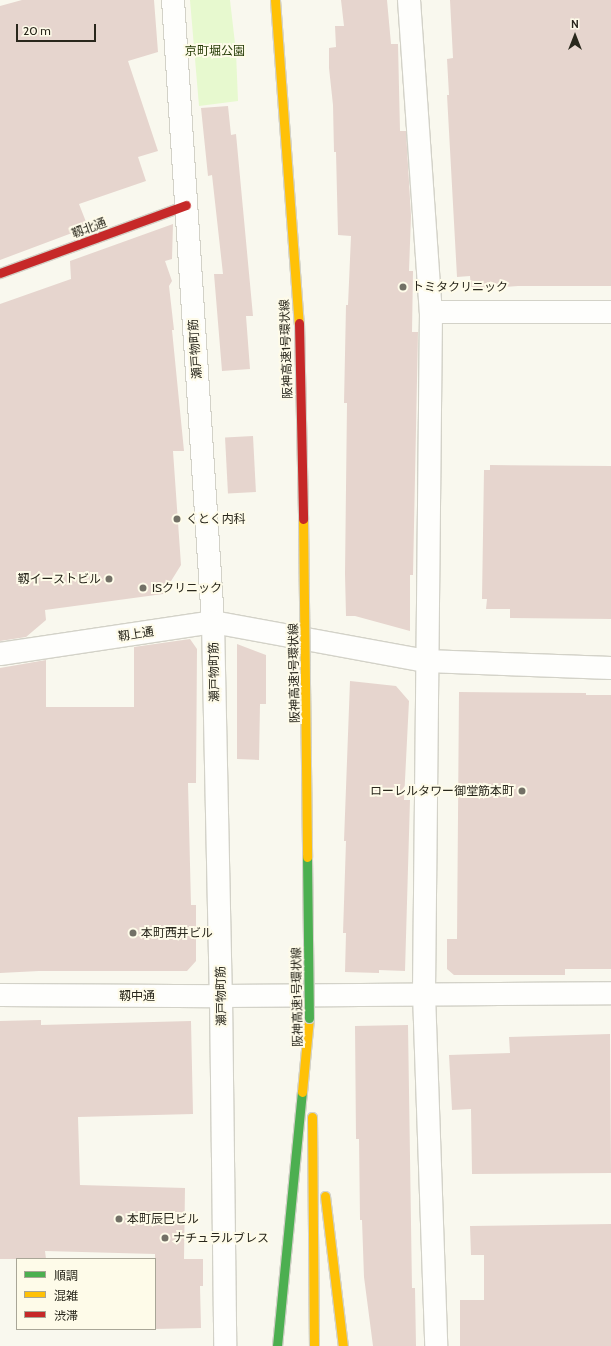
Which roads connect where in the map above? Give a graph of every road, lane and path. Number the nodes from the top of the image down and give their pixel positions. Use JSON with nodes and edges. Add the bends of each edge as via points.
{"nodes":[{"id":1,"x":173,"y":0,"type":"edge"},
{"id":2,"x":275,"y":0,"type":"edge"},
{"id":3,"x":409,"y":0,"type":"edge"},
{"id":4,"x":186,"y":205,"type":"junction"},
{"id":5,"x":0,"y":273,"type":"edge"},
{"id":6,"x":431,"y":312,"type":"junction"},
{"id":7,"x":611,"y":312,"type":"edge"},
{"id":8,"x":213,"y":622,"type":"junction"},
{"id":9,"x":0,"y":654,"type":"edge"},
{"id":10,"x":426,"y":661,"type":"junction"},
{"id":11,"x":611,"y":668,"type":"edge"},
{"id":12,"x":611,"y":993,"type":"edge"},
{"id":13,"x":424,"y":994,"type":"junction"},
{"id":14,"x":0,"y":995,"type":"edge"},
{"id":15,"x":221,"y":996,"type":"junction"},
{"id":16,"x":309,"y":1018,"type":"junction"},
{"id":17,"x":312,"y":1102,"type":"junction"},
{"id":18,"x":322,"y":1174,"type":"dead end"},
{"id":19,"x":324,"y":1190,"type":"dead end"},
{"id":20,"x":225,"y":1346,"type":"edge"},
{"id":21,"x":277,"y":1346,"type":"edge"},
{"id":22,"x":314,"y":1346,"type":"edge"},
{"id":23,"x":343,"y":1346,"type":"edge"},
{"id":24,"x":436,"y":1346,"type":"edge"}],
"edges":[{"from":1,"to":4,"type":"street","name":"瀬戸物町筋"},
{"from":2,"to":16,"type":"main road","name":"阪神高速1号環状線","bridge":true,"via":[[299,324],[305,584]]},
{"from":3,"to":6,"type":"street"},
{"from":4,"to":5,"type":"main road","name":"靱北通"},
{"from":4,"to":8,"type":"street","name":"瀬戸物町筋"},
{"from":6,"to":7,"type":"street"},
{"from":6,"to":10,"type":"street"},
{"from":8,"to":9,"type":"street","name":"靱上通"},
{"from":8,"to":10,"type":"street","name":"靱上通"},
{"from":8,"to":15,"type":"street","name":"瀬戸物町筋"},
{"from":10,"to":11,"type":"street","name":"靱上通"},
{"from":10,"to":13,"type":"street"},
{"from":12,"to":13,"type":"street","name":"靱中通"},
{"from":13,"to":15,"type":"street","name":"靱中通"},
{"from":13,"to":24,"type":"street"},
{"from":14,"to":15,"type":"street","name":"靱中通"},
{"from":15,"to":20,"type":"street","name":"瀬戸物町筋"},
{"from":16,"to":17,"type":"main road","name":"阪神高速1号環状線"},
{"from":16,"to":21,"type":"main road"},
{"from":17,"to":18,"type":"main road"},
{"from":17,"to":22,"type":"main road","name":"阪神高速1号環状線"},
{"from":19,"to":23,"type":"main road"}]}
